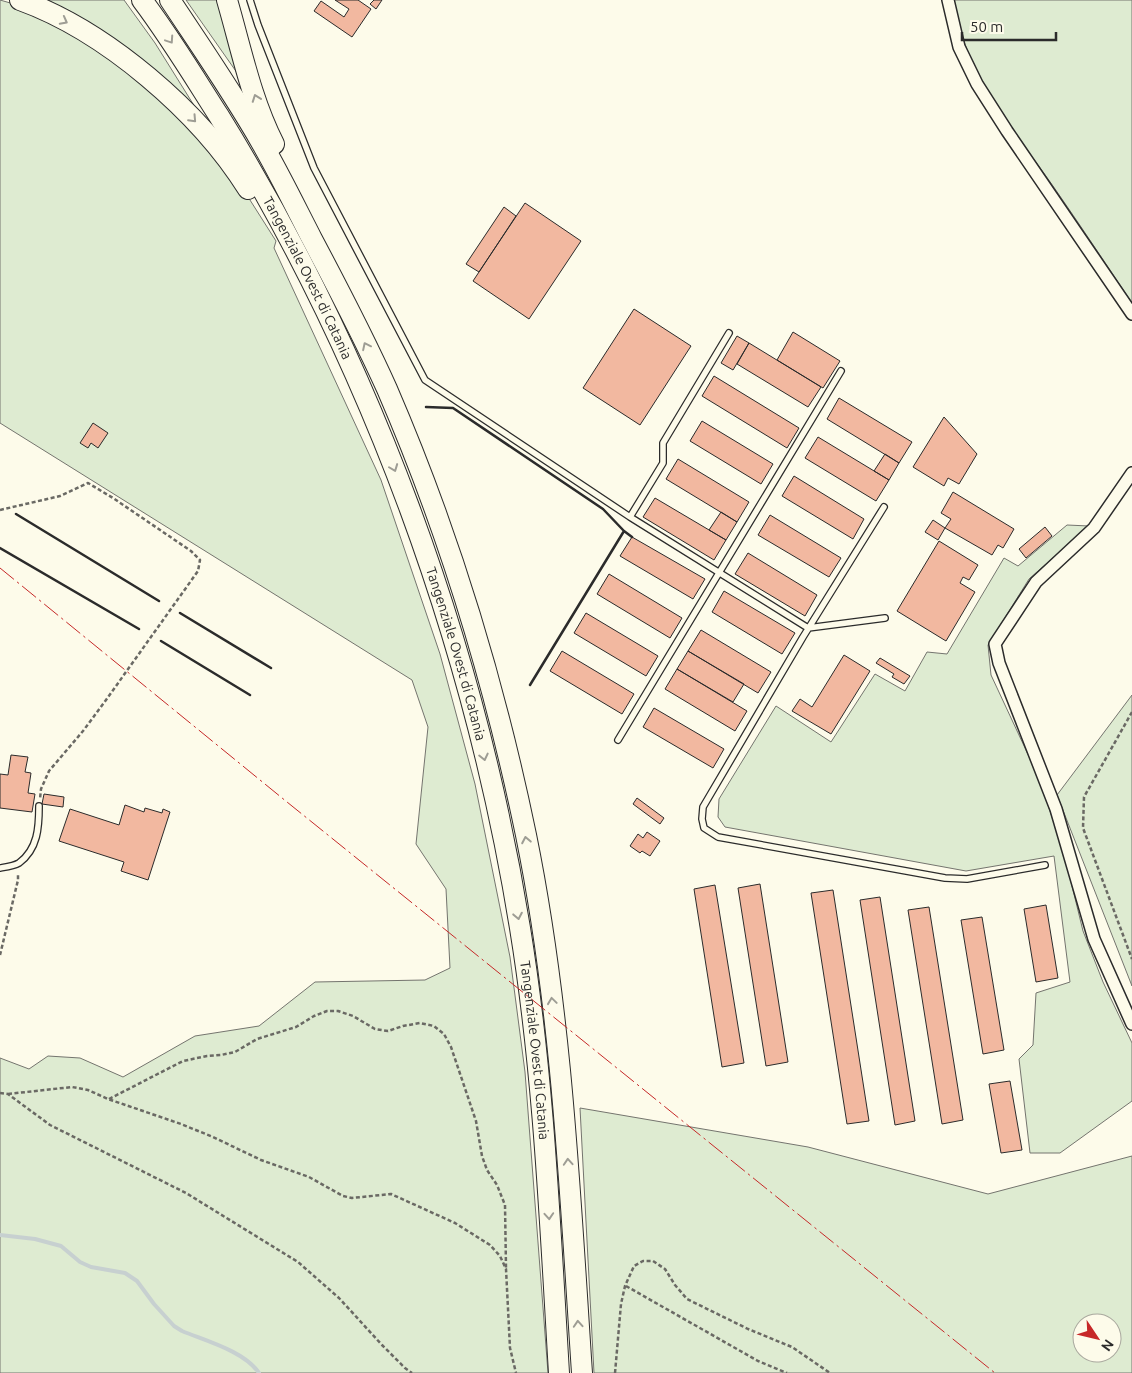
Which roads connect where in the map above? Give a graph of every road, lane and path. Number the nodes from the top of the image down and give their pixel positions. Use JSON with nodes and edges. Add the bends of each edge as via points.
{"nodes":[{"id":1,"x":20,"y":0,"type":"edge"},
{"id":2,"x":142,"y":0,"type":"edge"},
{"id":3,"x":170,"y":0,"type":"edge"},
{"id":4,"x":227,"y":0,"type":"edge"},
{"id":5,"x":250,"y":0,"type":"edge"},
{"id":6,"x":948,"y":0,"type":"edge"},
{"id":7,"x":346,"y":303,"type":"junction"},
{"id":8,"x":1132,"y":314,"type":"edge"},
{"id":9,"x":729,"y":333,"type":"dead end"},
{"id":10,"x":841,"y":371,"type":"dead end"},
{"id":11,"x":375,"y":423,"type":"junction"},
{"id":12,"x":1132,"y":473,"type":"edge"},
{"id":13,"x":884,"y":507,"type":"dead end"},
{"id":14,"x":0,"y":510,"type":"edge"},
{"id":15,"x":630,"y":517,"type":"junction"},
{"id":16,"x":720,"y":573,"type":"junction"},
{"id":17,"x":885,"y":618,"type":"dead end"},
{"id":18,"x":808,"y":628,"type":"junction"},
{"id":19,"x":1132,"y":712,"type":"edge"},
{"id":20,"x":618,"y":740,"type":"dead end"},
{"id":21,"x":39,"y":806,"type":"joint"},
{"id":22,"x":18,"y":864,"type":"junction"},
{"id":23,"x":1045,"y":865,"type":"dead end"},
{"id":24,"x":0,"y":868,"type":"edge"},
{"id":25,"x":0,"y":955,"type":"edge"},
{"id":26,"x":1132,"y":959,"type":"edge"},
{"id":27,"x":1132,"y":1024,"type":"edge"},
{"id":28,"x":0,"y":1093,"type":"edge"},
{"id":29,"x":8,"y":1094,"type":"junction"},
{"id":30,"x":108,"y":1099,"type":"junction"},
{"id":31,"x":506,"y":1270,"type":"junction"},
{"id":32,"x":625,"y":1286,"type":"junction"},
{"id":33,"x":412,"y":1373,"type":"edge"},
{"id":34,"x":516,"y":1373,"type":"edge"},
{"id":35,"x":559,"y":1373,"type":"edge"},
{"id":36,"x":582,"y":1373,"type":"edge"},
{"id":37,"x":615,"y":1373,"type":"edge"},
{"id":38,"x":787,"y":1373,"type":"edge"},
{"id":39,"x":830,"y":1373,"type":"edge"}],
"edges":[{"from":1,"to":11,"type":"highway","one_way":true,"via":[[64,20],[125,59],[190,116],[215,144],[241,176],[260,208],[339,362]]},
{"from":2,"to":11,"type":"highway","name":"Tangenziale Ovest di Catania","one_way":true,"via":[[242,154],[285,230]]},
{"from":3,"to":7,"type":"highway","name":"Tangenziale Ovest di Catania","via":[[260,140]]},
{"from":7,"to":4,"type":"highway","one_way":true,"via":[[299,191],[270,135],[242,57]]},
{"from":5,"to":15,"type":"lane","via":[[314,168],[425,380]]},
{"from":6,"to":8,"type":"street","via":[[959,47],[976,84]]},
{"from":36,"to":7,"type":"highway","name":"Tangenziale Ovest di Catania","one_way":true,"via":[[564,1114],[548,974],[526,836],[483,658],[439,523],[386,388]]},
{"from":9,"to":15,"type":"lane","via":[[663,443],[663,463]]},
{"from":10,"to":16,"type":"lane"},
{"from":11,"to":35,"type":"highway","name":"Tangenziale Ovest di Catania","one_way":true,"via":[[418,533],[462,666],[503,840],[520,929],[544,1125]]},
{"from":12,"to":27,"type":"street","via":[[1094,528],[1036,582],[995,644],[999,663],[1056,809],[1094,939]]},
{"from":13,"to":18,"type":"lane"},
{"from":14,"to":21,"type":"path","via":[[60,496],[88,483],[183,545],[200,560],[198,571],[124,676],[48,771]]},
{"from":15,"to":16,"type":"lane"},
{"from":16,"to":18,"type":"lane"},
{"from":16,"to":20,"type":"lane"},
{"from":17,"to":18,"type":"lane"},
{"from":18,"to":23,"type":"lane","via":[[703,807],[704,828],[718,837],[946,878],[967,878]]},
{"from":19,"to":26,"type":"path","via":[[1084,797],[1083,828]]},
{"from":21,"to":22,"type":"lane","via":[[36,843]]},
{"from":22,"to":24,"type":"lane"},
{"from":22,"to":25,"type":"path","via":[[18,880]]},
{"from":28,"to":29,"type":"path"},
{"from":29,"to":30,"type":"path","via":[[72,1087]]},
{"from":29,"to":33,"type":"path","via":[[50,1125],[186,1193],[298,1262],[340,1298]]},
{"from":30,"to":31,"type":"path","via":[[213,1137],[261,1160],[318,1181],[343,1196],[398,1196],[455,1223],[490,1245]]},
{"from":30,"to":31,"type":"path","via":[[183,1061],[235,1052],[257,1039],[296,1027],[327,1011],[338,1011],[375,1029],[388,1031],[420,1023],[434,1026],[444,1034],[451,1047],[476,1121],[482,1156],[505,1205]]},
{"from":31,"to":34,"type":"path","via":[[510,1348]]},
{"from":32,"to":37,"type":"path"},
{"from":32,"to":38,"type":"path","via":[[758,1361]]},
{"from":32,"to":39,"type":"path","via":[[634,1266],[643,1261],[653,1261],[665,1269],[687,1298],[792,1347]]}]}
